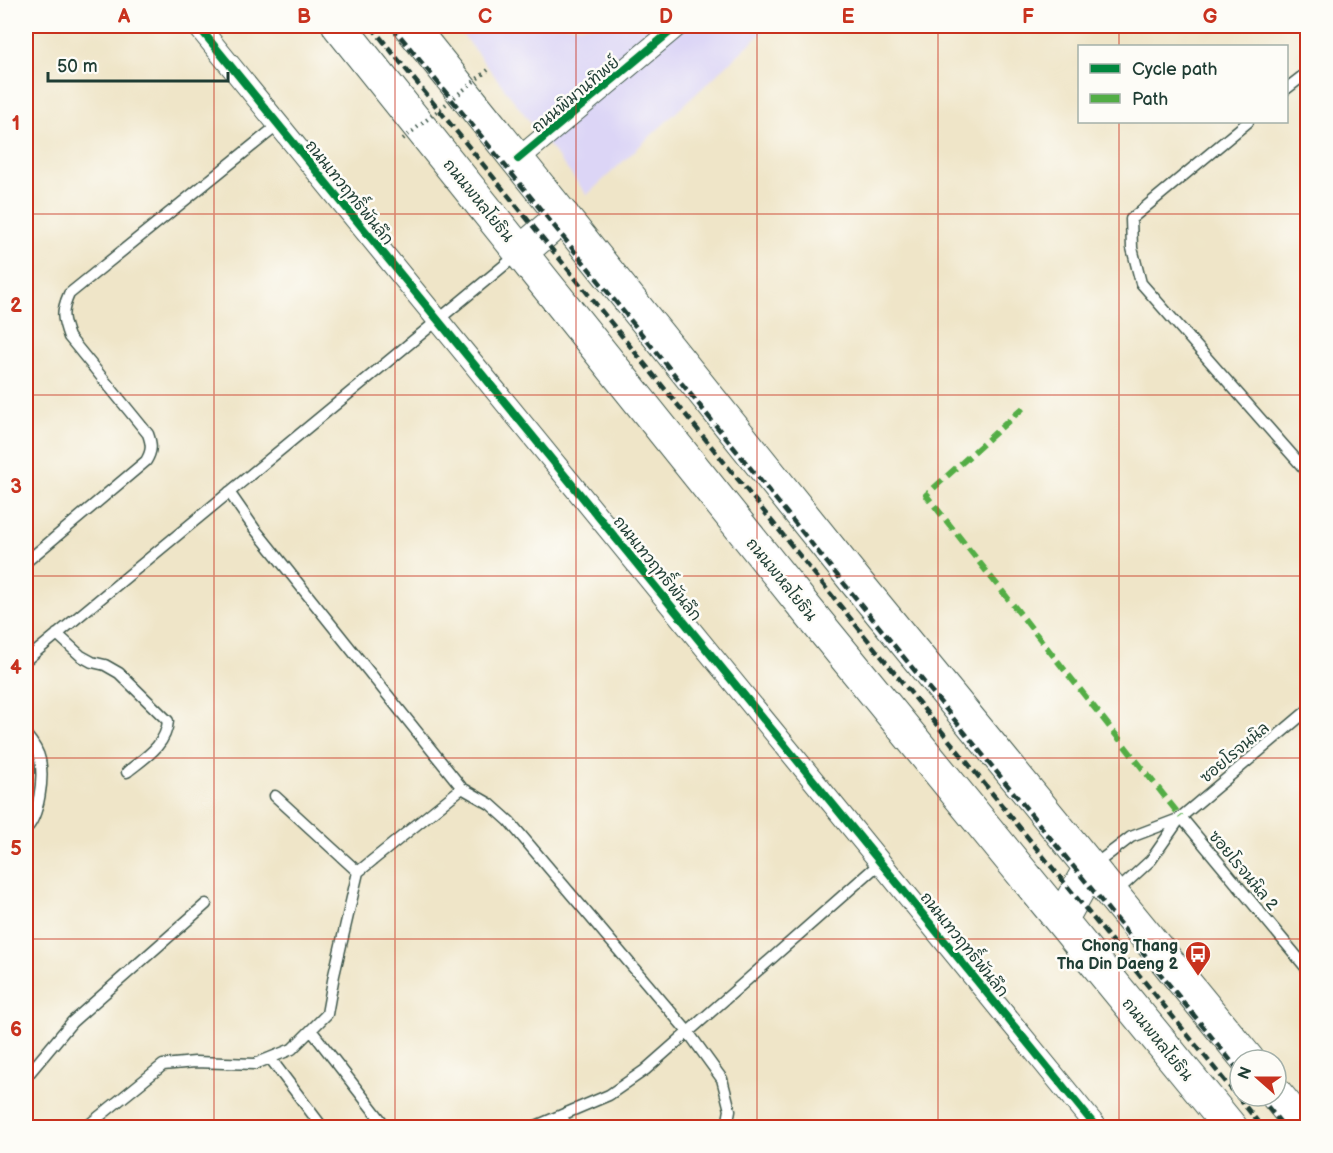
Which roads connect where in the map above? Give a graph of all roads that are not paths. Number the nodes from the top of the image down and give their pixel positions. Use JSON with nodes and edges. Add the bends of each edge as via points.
{"nodes":[{"id":1,"x":198,"y":26,"type":"edge"},
{"id":2,"x":339,"y":26,"type":"edge"},
{"id":3,"x":411,"y":26,"type":"edge"},
{"id":4,"x":677,"y":26,"type":"edge"},
{"id":5,"x":1308,"y":72,"type":"edge"},
{"id":6,"x":1288,"y":88,"type":"edge"},
{"id":7,"x":1247,"y":123,"type":"edge"},
{"id":8,"x":278,"y":125,"type":"junction"},
{"id":9,"x":518,"y":159,"type":"junction"},
{"id":10,"x":563,"y":216,"type":"junction"},
{"id":11,"x":521,"y":252,"type":"junction"},
{"id":12,"x":437,"y":320,"type":"junction"},
{"id":13,"x":1308,"y":473,"type":"edge"},
{"id":14,"x":229,"y":492,"type":"junction"},
{"id":15,"x":26,"y":562,"type":"edge"},
{"id":16,"x":57,"y":634,"type":"junction"},
{"id":17,"x":26,"y":660,"type":"edge"},
{"id":18,"x":1308,"y":710,"type":"edge"},
{"id":19,"x":26,"y":735,"type":"edge"},
{"id":20,"x":127,"y":772,"type":"dead end"},
{"id":21,"x":462,"y":788,"type":"junction"},
{"id":22,"x":275,"y":796,"type":"dead end"},
{"id":23,"x":1181,"y":818,"type":"junction"},
{"id":24,"x":26,"y":829,"type":"edge"},
{"id":25,"x":881,"y":862,"type":"junction"},
{"id":26,"x":1090,"y":868,"type":"junction"},
{"id":27,"x":358,"y":872,"type":"junction"},
{"id":28,"x":1113,"y":895,"type":"junction"},
{"id":29,"x":206,"y":904,"type":"dead end"},
{"id":30,"x":1061,"y":920,"type":"junction"},
{"id":31,"x":1308,"y":970,"type":"edge"},
{"id":32,"x":311,"y":1030,"type":"junction"},
{"id":33,"x":688,"y":1032,"type":"junction"},
{"id":34,"x":1238,"y":1048,"type":"edge"},
{"id":35,"x":270,"y":1058,"type":"junction"},
{"id":36,"x":26,"y":1077,"type":"edge"},
{"id":37,"x":1288,"y":1108,"type":"edge"},
{"id":38,"x":560,"y":1116,"type":"junction"},
{"id":39,"x":92,"y":1125,"type":"edge"},
{"id":40,"x":323,"y":1128,"type":"edge"},
{"id":41,"x":387,"y":1128,"type":"edge"},
{"id":42,"x":531,"y":1128,"type":"edge"},
{"id":43,"x":570,"y":1128,"type":"edge"},
{"id":44,"x":722,"y":1128,"type":"edge"},
{"id":45,"x":1098,"y":1128,"type":"edge"},
{"id":46,"x":1231,"y":1128,"type":"edge"},
{"id":47,"x":1304,"y":1128,"type":"edge"}],
"edges":[{"from":1,"to":8,"type":"street","name":"ถนนเทวฤทธิ์พันลึก"},
{"from":2,"to":11,"type":"main road","name":"ถนนพหลโยธิน"},
{"from":3,"to":9,"type":"main road"},
{"from":4,"to":9,"type":"street","name":"ถนนพิมานทิพย์"},
{"from":5,"to":6,"type":"lane"},
{"from":7,"to":13,"type":"lane","via":[[1131,219],[1132,248],[1141,283]]},
{"from":8,"to":12,"type":"street","name":"ถนนเทวฤทธิ์พันลึก"},
{"from":8,"to":15,"type":"lane","via":[[69,294],[63,322],[69,337],[148,434],[151,451],[146,461]]},
{"from":9,"to":10,"type":"main road"},
{"from":10,"to":11,"type":"main road"},
{"from":10,"to":26,"type":"main road"},
{"from":11,"to":12,"type":"lane"},
{"from":11,"to":30,"type":"main road","name":"ถนนพหลโยธิน"},
{"from":12,"to":14,"type":"lane"},
{"from":12,"to":25,"type":"street","name":"ถนนเทวฤทธิ์พันลึก"},
{"from":14,"to":16,"type":"lane"},
{"from":14,"to":21,"type":"lane"},
{"from":16,"to":17,"type":"lane"},
{"from":16,"to":20,"type":"lane","via":[[81,656],[119,673],[168,721],[161,744]]},
{"from":18,"to":23,"type":"lane","name":"ซอยโรจนนิล"},
{"from":19,"to":24,"type":"lane","via":[[40,760],[38,806]]},
{"from":21,"to":27,"type":"lane"},
{"from":21,"to":33,"type":"lane","via":[[509,821]]},
{"from":22,"to":27,"type":"lane"},
{"from":23,"to":26,"type":"lane","name":"ซอยโรจนนิล","via":[[1131,837]]},
{"from":23,"to":28,"type":"lane","name":"ซอยโรจนนิล","via":[[1151,860]]},
{"from":23,"to":31,"type":"lane","name":"ซอยโรจนนิล 2"},
{"from":25,"to":33,"type":"lane"},
{"from":25,"to":45,"type":"street","name":"ถนนเทวฤทธิ์พันลึก"},
{"from":26,"to":28,"type":"main road"},
{"from":26,"to":30,"type":"main road"},
{"from":27,"to":32,"type":"lane","via":[[327,1014]]},
{"from":28,"to":30,"type":"main road"},
{"from":28,"to":34,"type":"main road"},
{"from":29,"to":36,"type":"lane","via":[[72,1022]]},
{"from":30,"to":46,"type":"main road","name":"ถนนพหลโยธิน"},
{"from":32,"to":35,"type":"lane","via":[[292,1049]]},
{"from":32,"to":41,"type":"lane"},
{"from":33,"to":38,"type":"lane","via":[[609,1095]]},
{"from":33,"to":44,"type":"lane","via":[[722,1079],[730,1110]]},
{"from":35,"to":39,"type":"lane","via":[[255,1064],[163,1065]]},
{"from":35,"to":40,"type":"lane"},
{"from":37,"to":47,"type":"main road"},
{"from":38,"to":42,"type":"lane"},
{"from":38,"to":43,"type":"lane"}]}
